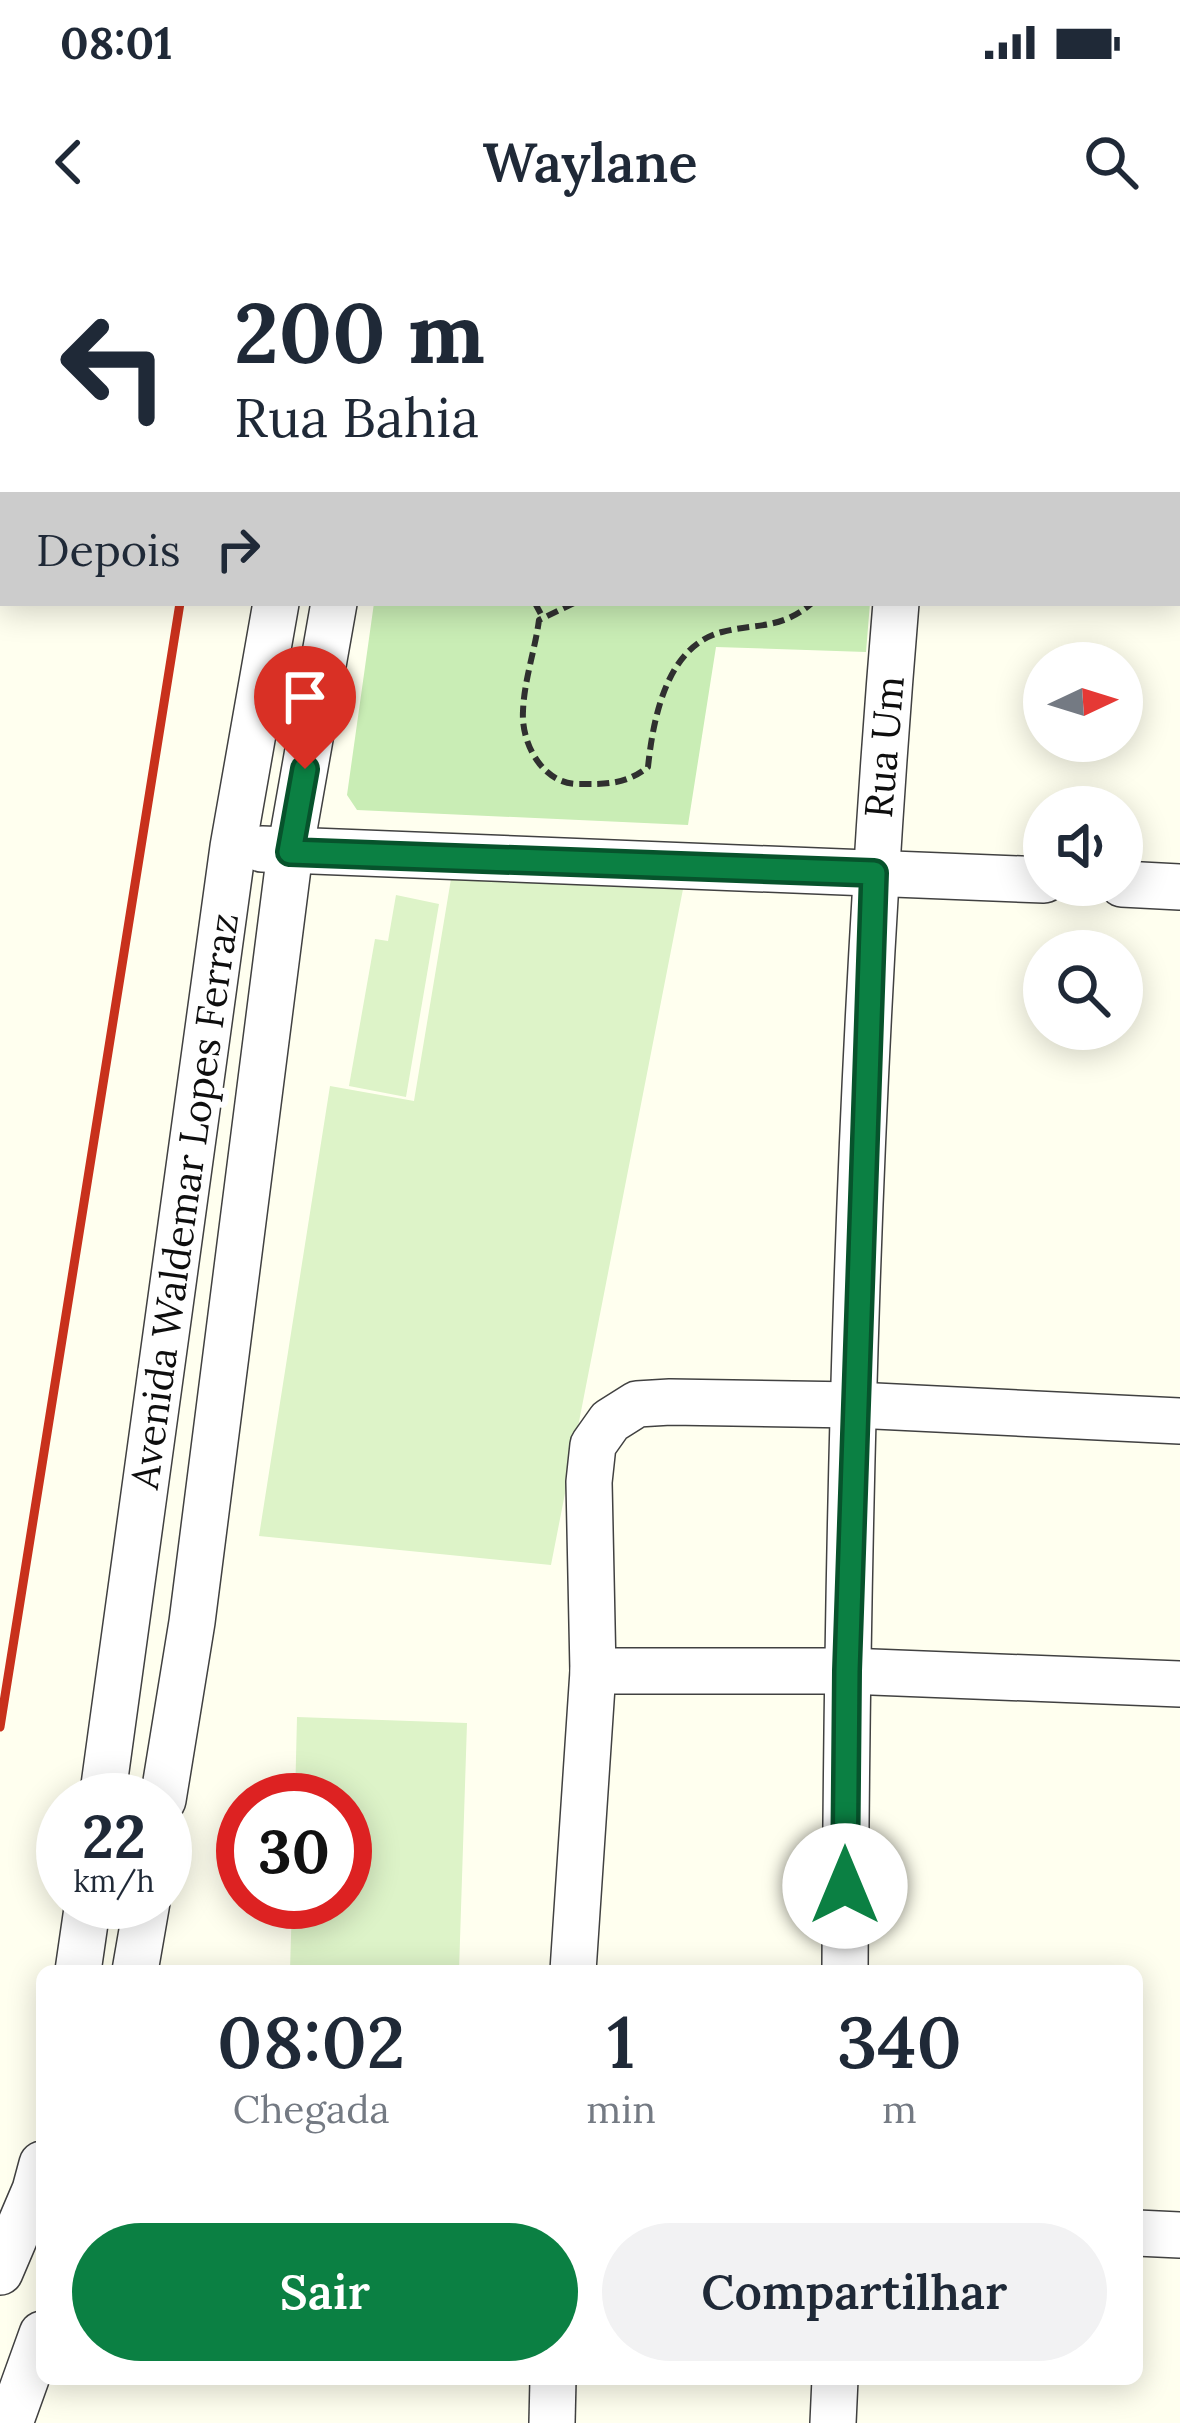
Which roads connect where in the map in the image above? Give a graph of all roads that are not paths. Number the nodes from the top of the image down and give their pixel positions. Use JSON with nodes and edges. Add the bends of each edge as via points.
{"nodes":[{"id":1,"x":275,"y":606,"type":"edge"},
{"id":2,"x":333,"y":606,"type":"edge"},
{"id":3,"x":896,"y":606,"type":"edge"},
{"id":4,"x":233,"y":847,"type":"junction"},
{"id":5,"x":290,"y":852,"type":"junction"},
{"id":6,"x":874,"y":873,"type":"junction"},
{"id":7,"x":1023,"y":879,"type":"edge"},
{"id":8,"x":1143,"y":885,"type":"edge"},
{"id":9,"x":1180,"y":887,"type":"edge"},
{"id":10,"x":856,"y":1405,"type":"junction"},
{"id":11,"x":1180,"y":1421,"type":"edge"},
{"id":12,"x":593,"y":1671,"type":"junction"},
{"id":13,"x":847,"y":1671,"type":"junction"},
{"id":14,"x":1180,"y":1684,"type":"edge"},
{"id":15,"x":106,"y":1773,"type":"edge"},
{"id":16,"x":167,"y":1773,"type":"edge"},
{"id":17,"x":84,"y":1929,"type":"edge"},
{"id":18,"x":142,"y":1929,"type":"edge"},
{"id":19,"x":79,"y":1965,"type":"edge"},
{"id":20,"x":136,"y":1965,"type":"edge"},
{"id":21,"x":573,"y":1965,"type":"edge"},
{"id":22,"x":845,"y":1965,"type":"edge"},
{"id":23,"x":36,"y":2191,"type":"edge"},
{"id":24,"x":1143,"y":2233,"type":"edge"},
{"id":25,"x":1180,"y":2235,"type":"edge"},
{"id":26,"x":0,"y":2272,"type":"edge"},
{"id":27,"x":36,"y":2351,"type":"edge"},
{"id":28,"x":553,"y":2385,"type":"edge"},
{"id":29,"x":835,"y":2385,"type":"edge"},
{"id":30,"x":10,"y":2423,"type":"edge"},
{"id":31,"x":552,"y":2423,"type":"edge"},
{"id":32,"x":832,"y":2423,"type":"edge"}],
"edges":[{"from":1,"to":4,"type":"street","name":"Avenida Waldemar Lopes Ferraz"},
{"from":2,"to":5,"type":"street","name":"Avenida Waldemar Lopes Ferraz"},
{"from":3,"to":6,"type":"street","name":"Rua Um"},
{"from":4,"to":5,"type":"street"},
{"from":4,"to":15,"type":"street","name":"Avenida Waldemar Lopes Ferraz"},
{"from":5,"to":6,"type":"street"},
{"from":5,"to":16,"type":"street","name":"Avenida Waldemar Lopes Ferraz"},
{"from":6,"to":7,"type":"street"},
{"from":6,"to":10,"type":"street","name":"Rua Um"},
{"from":8,"to":9,"type":"street"},
{"from":10,"to":11,"type":"street"},
{"from":10,"to":12,"type":"street","via":[[637,1404],[610,1420],[593,1445],[589,1482]]},
{"from":10,"to":13,"type":"street","name":"Rua Um"},
{"from":12,"to":13,"type":"street"},
{"from":12,"to":21,"type":"street"},
{"from":13,"to":14,"type":"street"},
{"from":13,"to":22,"type":"street","name":"Rua Um"},
{"from":17,"to":19,"type":"street"},
{"from":18,"to":20,"type":"street"},
{"from":23,"to":26,"type":"street"},
{"from":24,"to":25,"type":"street"},
{"from":27,"to":30,"type":"street"},
{"from":28,"to":31,"type":"street"},
{"from":29,"to":32,"type":"street"}]}
